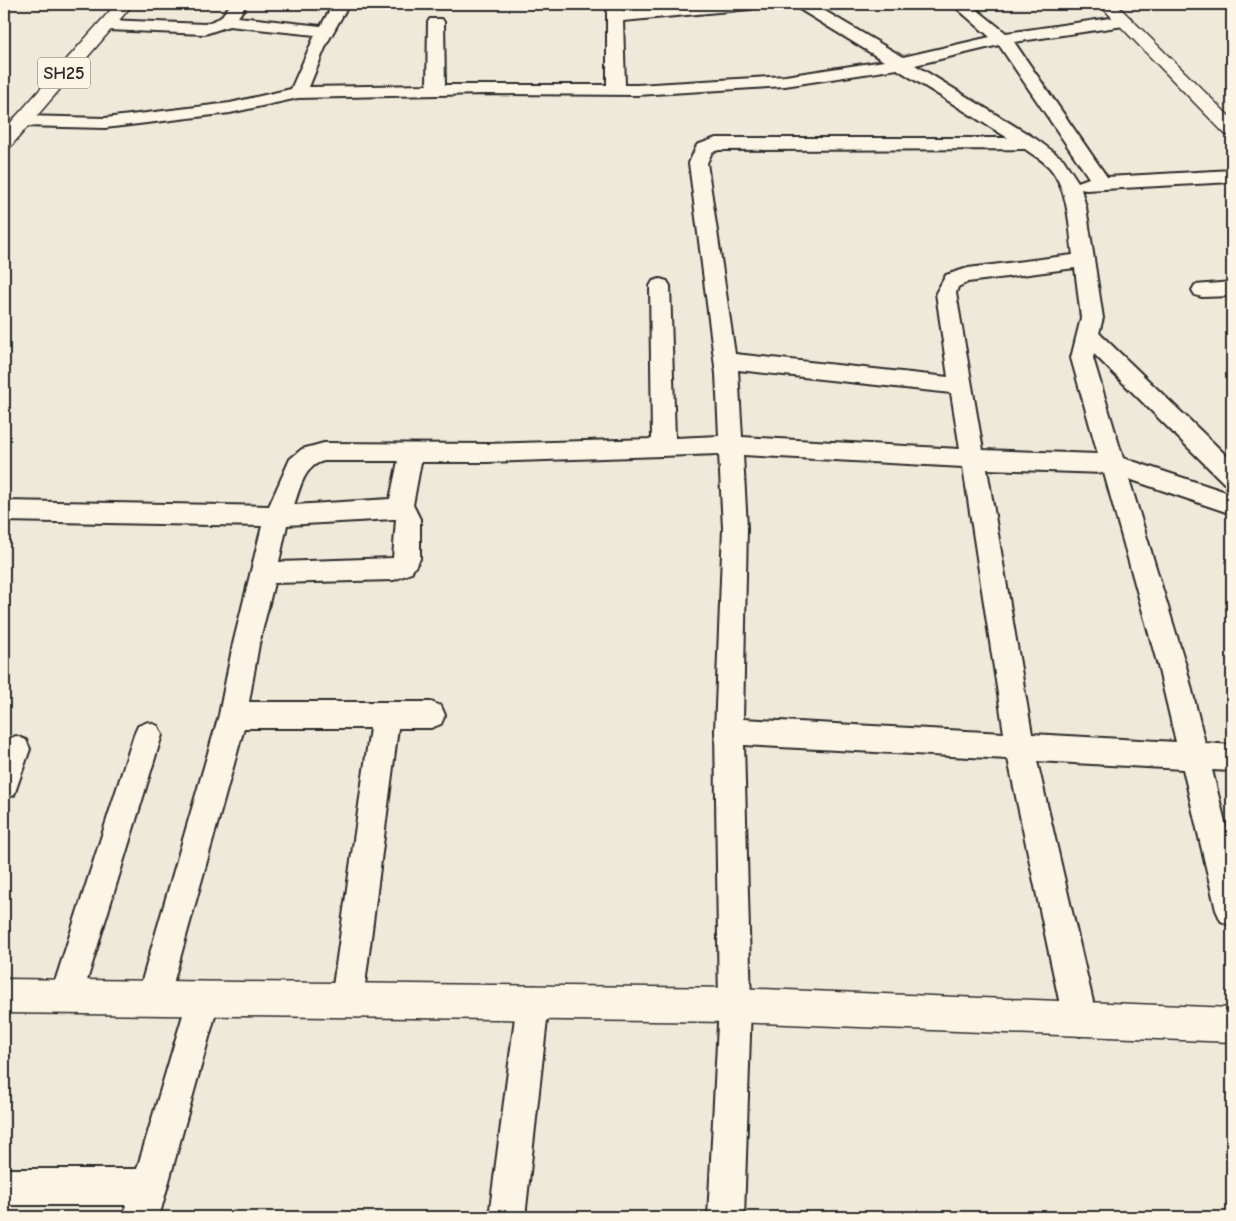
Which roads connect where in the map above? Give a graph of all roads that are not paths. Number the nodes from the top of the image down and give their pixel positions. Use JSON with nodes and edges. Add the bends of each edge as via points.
{"nodes":[{"id":1,"x":125,"y":4,"type":"edge"},
{"id":2,"x":239,"y":4,"type":"edge"},
{"id":3,"x":341,"y":4,"type":"edge"},
{"id":4,"x":750,"y":4,"type":"edge"},
{"id":5,"x":960,"y":4,"type":"edge"},
{"id":6,"x":1106,"y":4,"type":"edge"},
{"id":7,"x":809,"y":5,"type":"edge"},
{"id":8,"x":615,"y":11,"type":"edge"},
{"id":9,"x":228,"y":21,"type":"junction"},
{"id":10,"x":1124,"y":21,"type":"junction"},
{"id":11,"x":436,"y":22,"type":"dead end"},
{"id":12,"x":107,"y":25,"type":"junction"},
{"id":13,"x":326,"y":31,"type":"junction"},
{"id":14,"x":1003,"y":39,"type":"junction"},
{"id":15,"x":901,"y":63,"type":"junction"},
{"id":16,"x":436,"y":90,"type":"junction"},
{"id":17,"x":616,"y":90,"type":"junction"},
{"id":18,"x":298,"y":93,"type":"junction"},
{"id":19,"x":22,"y":121,"type":"junction"},
{"id":20,"x":1232,"y":130,"type":"edge"},
{"id":21,"x":4,"y":142,"type":"edge"},
{"id":22,"x":1029,"y":143,"type":"junction"},
{"id":23,"x":1232,"y":176,"type":"edge"},
{"id":24,"x":1102,"y":183,"type":"junction"},
{"id":25,"x":1070,"y":184,"type":"junction"},
{"id":26,"x":1084,"y":260,"type":"junction"},
{"id":27,"x":660,"y":286,"type":"dead end"},
{"id":28,"x":1232,"y":289,"type":"edge"},
{"id":29,"x":1202,"y":290,"type":"dead end"},
{"id":30,"x":1088,"y":335,"type":"junction"},
{"id":31,"x":724,"y":361,"type":"junction"},
{"id":32,"x":961,"y":386,"type":"junction"},
{"id":33,"x":731,"y":445,"type":"junction"},
{"id":34,"x":664,"y":447,"type":"junction"},
{"id":35,"x":411,"y":453,"type":"junction"},
{"id":36,"x":972,"y":459,"type":"junction"},
{"id":37,"x":1113,"y":464,"type":"junction"},
{"id":38,"x":1232,"y":476,"type":"edge"},
{"id":39,"x":1232,"y":504,"type":"edge"},
{"id":40,"x":4,"y":511,"type":"edge"},
{"id":41,"x":400,"y":511,"type":"junction"},
{"id":42,"x":277,"y":516,"type":"junction"},
{"id":43,"x":263,"y":573,"type":"junction"},
{"id":44,"x":233,"y":715,"type":"junction"},
{"id":45,"x":386,"y":715,"type":"junction"},
{"id":46,"x":431,"y":715,"type":"dead end"},
{"id":47,"x":729,"y":731,"type":"junction"},
{"id":48,"x":148,"y":735,"type":"dead end"},
{"id":49,"x":1020,"y":747,"type":"junction"},
{"id":50,"x":16,"y":749,"type":"dead end"},
{"id":51,"x":1194,"y":757,"type":"junction"},
{"id":52,"x":1232,"y":758,"type":"edge"},
{"id":53,"x":4,"y":784,"type":"edge"},
{"id":54,"x":1232,"y":910,"type":"edge"},
{"id":55,"x":4,"y":996,"type":"edge"},
{"id":56,"x":66,"y":997,"type":"junction"},
{"id":57,"x":153,"y":998,"type":"junction"},
{"id":58,"x":204,"y":998,"type":"junction"},
{"id":59,"x":347,"y":1000,"type":"junction"},
{"id":60,"x":533,"y":1002,"type":"junction"},
{"id":61,"x":735,"y":1004,"type":"junction"},
{"id":62,"x":1080,"y":1019,"type":"junction"},
{"id":63,"x":1232,"y":1025,"type":"edge"},
{"id":64,"x":4,"y":1187,"type":"edge"},
{"id":65,"x":145,"y":1202,"type":"edge"},
{"id":66,"x":508,"y":1217,"type":"edge"},
{"id":67,"x":726,"y":1217,"type":"edge"}],
"edges":[{"from":1,"to":12,"type":"street","number":"SH25"},
{"from":2,"to":9,"type":"street"},
{"from":3,"to":13,"type":"street"},
{"from":4,"to":8,"type":"street"},
{"from":5,"to":14,"type":"street"},
{"from":6,"to":10,"type":"street"},
{"from":7,"to":15,"type":"street"},
{"from":8,"to":17,"type":"street"},
{"from":9,"to":12,"type":"street","via":[[205,29]]},
{"from":9,"to":13,"type":"street"},
{"from":10,"to":14,"type":"street"},
{"from":10,"to":20,"type":"street"},
{"from":11,"to":16,"type":"street"},
{"from":12,"to":19,"type":"street","number":"SH25"},
{"from":13,"to":18,"type":"street"},
{"from":14,"to":15,"type":"street"},
{"from":14,"to":24,"type":"street"},
{"from":15,"to":17,"type":"street","via":[[785,81]]},
{"from":15,"to":22,"type":"street"},
{"from":16,"to":17,"type":"street"},
{"from":16,"to":18,"type":"street"},
{"from":18,"to":19,"type":"street","via":[[230,108],[105,123]]},
{"from":19,"to":21,"type":"street","number":"SH25"},
{"from":22,"to":25,"type":"street","via":[[1056,163]]},
{"from":22,"to":31,"type":"street","via":[[716,144],[704,149],[698,163]]},
{"from":23,"to":24,"type":"street"},
{"from":24,"to":25,"type":"street"},
{"from":25,"to":26,"type":"street"},
{"from":26,"to":30,"type":"street","via":[[1092,318]]},
{"from":26,"to":32,"type":"street","via":[[968,275],[948,284],[946,293]]},
{"from":27,"to":34,"type":"street"},
{"from":28,"to":29,"type":"street"},
{"from":30,"to":37,"type":"street","via":[[1082,358]]},
{"from":30,"to":38,"type":"street"},
{"from":31,"to":32,"type":"street"},
{"from":31,"to":33,"type":"street"},
{"from":32,"to":36,"type":"street"},
{"from":33,"to":34,"type":"street"},
{"from":33,"to":36,"type":"street"},
{"from":33,"to":47,"type":"street","via":[[735,528]]},
{"from":34,"to":35,"type":"street"},
{"from":35,"to":41,"type":"street"},
{"from":35,"to":42,"type":"street","via":[[324,452],[310,456],[298,465]]},
{"from":36,"to":37,"type":"street"},
{"from":36,"to":49,"type":"street"},
{"from":37,"to":39,"type":"street"},
{"from":37,"to":51,"type":"street","via":[[1172,666]]},
{"from":40,"to":42,"type":"street"},
{"from":41,"to":42,"type":"street"},
{"from":41,"to":43,"type":"street","via":[[405,512],[408,519],[407,559],[402,566],[394,569]]},
{"from":42,"to":43,"type":"street"},
{"from":43,"to":44,"type":"street"},
{"from":44,"to":45,"type":"street"},
{"from":44,"to":57,"type":"street"},
{"from":45,"to":46,"type":"street"},
{"from":45,"to":59,"type":"street"},
{"from":47,"to":49,"type":"street"},
{"from":47,"to":61,"type":"street"},
{"from":48,"to":56,"type":"street"},
{"from":49,"to":51,"type":"street"},
{"from":49,"to":62,"type":"street"},
{"from":50,"to":53,"type":"street"},
{"from":51,"to":52,"type":"street"},
{"from":51,"to":54,"type":"street"},
{"from":55,"to":56,"type":"street"},
{"from":56,"to":57,"type":"street"},
{"from":57,"to":58,"type":"street"},
{"from":58,"to":59,"type":"street"},
{"from":58,"to":65,"type":"street"},
{"from":59,"to":60,"type":"street"},
{"from":60,"to":61,"type":"street"},
{"from":60,"to":66,"type":"street"},
{"from":61,"to":62,"type":"street"},
{"from":61,"to":67,"type":"street"},
{"from":62,"to":63,"type":"street"},
{"from":64,"to":65,"type":"street"}]}
